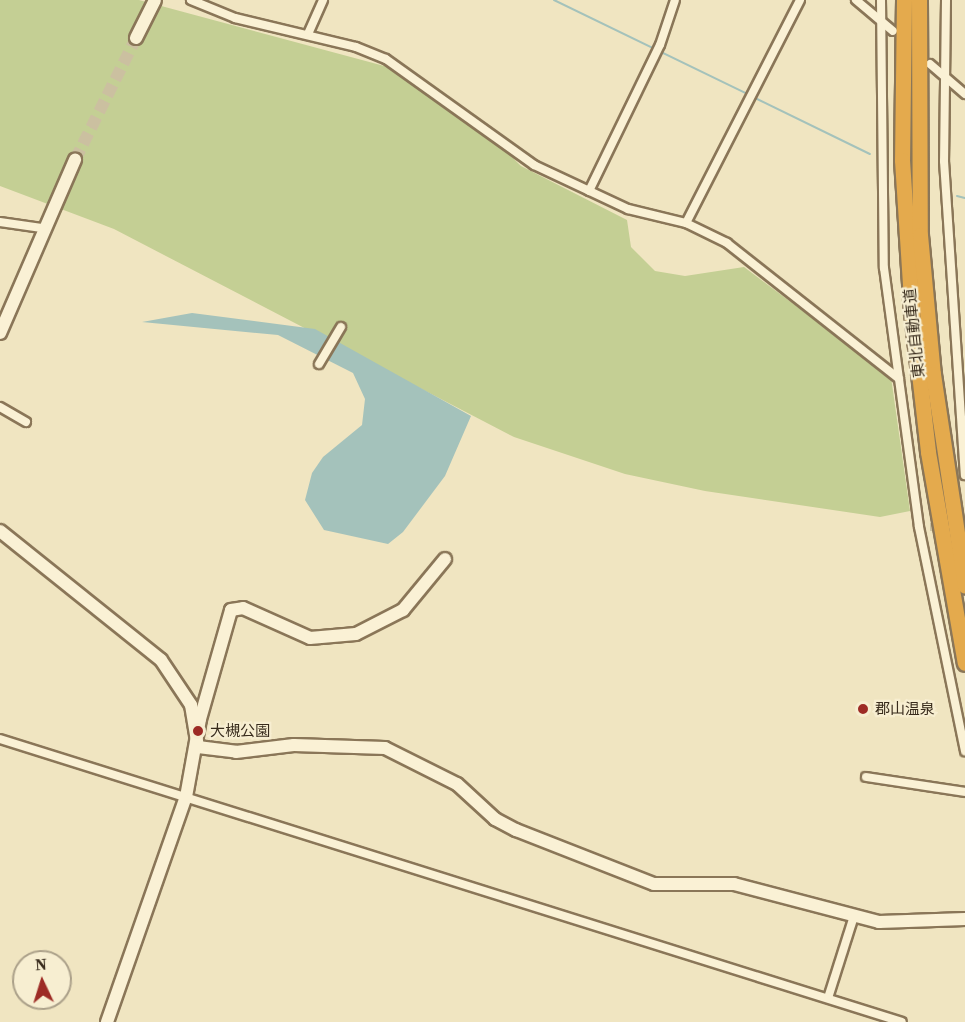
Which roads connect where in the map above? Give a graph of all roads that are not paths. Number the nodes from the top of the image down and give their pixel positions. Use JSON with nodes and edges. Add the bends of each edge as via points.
{"nodes":[{"id":1,"x":155,"y":0,"type":"edge"},
{"id":2,"x":191,"y":0,"type":"edge"},
{"id":3,"x":323,"y":0,"type":"edge"},
{"id":4,"x":675,"y":0,"type":"edge"},
{"id":5,"x":800,"y":0,"type":"edge"},
{"id":6,"x":856,"y":0,"type":"edge"},
{"id":7,"x":881,"y":0,"type":"edge"},
{"id":8,"x":904,"y":0,"type":"edge"},
{"id":9,"x":918,"y":0,"type":"edge"},
{"id":10,"x":945,"y":0,"type":"edge"},
{"id":11,"x":880,"y":20,"type":"junction"},
{"id":12,"x":893,"y":31,"type":"dead end"},
{"id":13,"x":308,"y":34,"type":"junction"},
{"id":14,"x":136,"y":38,"type":"tunnel mouth"},
{"id":15,"x":930,"y":64,"type":"dead end"},
{"id":16,"x":941,"y":74,"type":"junction"},
{"id":17,"x":965,"y":94,"type":"edge"},
{"id":18,"x":75,"y":160,"type":"tunnel mouth"},
{"id":19,"x":589,"y":191,"type":"junction"},
{"id":20,"x":0,"y":222,"type":"edge"},
{"id":21,"x":686,"y":223,"type":"junction"},
{"id":22,"x":42,"y":228,"type":"junction"},
{"id":23,"x":341,"y":327,"type":"dead end"},
{"id":24,"x":0,"y":333,"type":"edge"},
{"id":25,"x":319,"y":364,"type":"dead end"},
{"id":26,"x":899,"y":379,"type":"junction"},
{"id":27,"x":0,"y":407,"type":"edge"},
{"id":28,"x":26,"y":422,"type":"dead end"},
{"id":29,"x":965,"y":475,"type":"edge"},
{"id":30,"x":919,"y":527,"type":"junction"},
{"id":31,"x":930,"y":527,"type":"tunnel mouth"},
{"id":32,"x":0,"y":531,"type":"edge"},
{"id":33,"x":445,"y":559,"type":"dead end"},
{"id":34,"x":965,"y":586,"type":"edge"},
{"id":35,"x":965,"y":663,"type":"edge"},
{"id":36,"x":0,"y":739,"type":"edge"},
{"id":37,"x":198,"y":747,"type":"junction"},
{"id":38,"x":965,"y":751,"type":"edge"},
{"id":39,"x":866,"y":777,"type":"dead end"},
{"id":40,"x":965,"y":792,"type":"edge"},
{"id":41,"x":186,"y":797,"type":"junction"},
{"id":42,"x":854,"y":916,"type":"junction"},
{"id":43,"x":965,"y":919,"type":"edge"},
{"id":44,"x":828,"y":998,"type":"junction"},
{"id":45,"x":107,"y":1022,"type":"edge"},
{"id":46,"x":902,"y":1022,"type":"edge"}],
"edges":[{"from":1,"to":14,"type":"street"},
{"from":2,"to":13,"type":"street","via":[[235,18]]},
{"from":3,"to":13,"type":"street"},
{"from":4,"to":19,"type":"street","via":[[660,45]]},
{"from":5,"to":21,"type":"street"},
{"from":6,"to":11,"type":"street"},
{"from":7,"to":11,"type":"street"},
{"from":8,"to":35,"type":"highway","name":"東北自動車道","via":[[902,160],[912,313],[928,452]]},
{"from":9,"to":34,"type":"highway","name":"東北自動車道","via":[[920,235],[933,374]]},
{"from":10,"to":16,"type":"street"},
{"from":11,"to":12,"type":"street"},
{"from":11,"to":26,"type":"street","via":[[884,268]]},
{"from":13,"to":19,"type":"street","via":[[386,59],[534,165]]},
{"from":15,"to":16,"type":"street"},
{"from":16,"to":17,"type":"street"},
{"from":16,"to":29,"type":"street","via":[[957,409]]},
{"from":18,"to":22,"type":"street"},
{"from":19,"to":21,"type":"street","via":[[628,209]]},
{"from":20,"to":22,"type":"street"},
{"from":21,"to":26,"type":"street","via":[[727,243]]},
{"from":22,"to":24,"type":"street"},
{"from":23,"to":25,"type":"street"},
{"from":26,"to":30,"type":"street"},
{"from":27,"to":28,"type":"street"},
{"from":30,"to":31,"type":"street"},
{"from":30,"to":38,"type":"street"},
{"from":32,"to":37,"type":"street","via":[[161,660],[190,705]]},
{"from":33,"to":37,"type":"street","via":[[403,610],[356,634],[303,636],[243,608],[231,610],[200,719]]},
{"from":36,"to":41,"type":"street"},
{"from":37,"to":41,"type":"street"},
{"from":37,"to":42,"type":"street","via":[[236,752],[316,745],[400,752],[466,789],[495,819],[516,830],[654,884],[734,884]]},
{"from":39,"to":40,"type":"street"},
{"from":41,"to":44,"type":"street"},
{"from":41,"to":45,"type":"street"},
{"from":42,"to":43,"type":"street","via":[[906,924]]},
{"from":42,"to":44,"type":"street"},
{"from":44,"to":46,"type":"street"}]}
